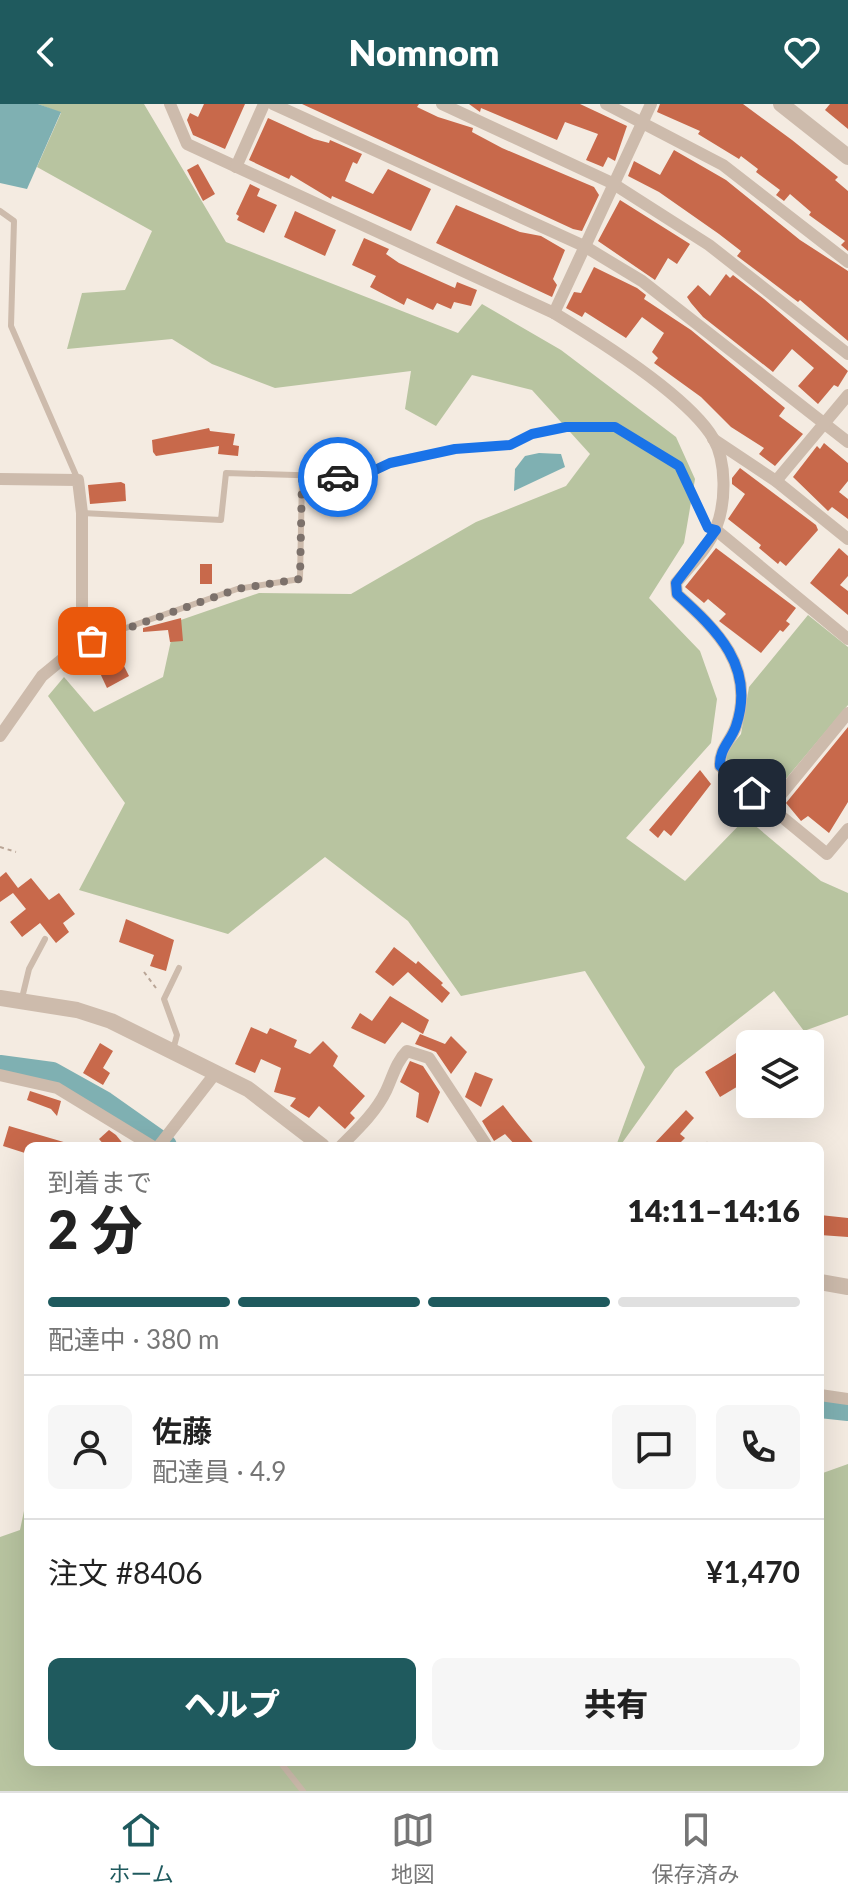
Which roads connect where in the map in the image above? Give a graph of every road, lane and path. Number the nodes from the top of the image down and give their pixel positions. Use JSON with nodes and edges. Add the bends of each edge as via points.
{"nodes":[{"id":1,"x":170,"y":104,"type":"edge"},
{"id":2,"x":183,"y":104,"type":"edge"},
{"id":3,"x":264,"y":104,"type":"edge"},
{"id":4,"x":273,"y":104,"type":"edge"},
{"id":5,"x":442,"y":104,"type":"edge"},
{"id":6,"x":606,"y":104,"type":"edge"},
{"id":7,"x":651,"y":104,"type":"edge"},
{"id":8,"x":781,"y":104,"type":"edge"},
{"id":9,"x":176,"y":119,"type":"junction"},
{"id":10,"x":644,"y":122,"type":"junction"},
{"id":11,"x":848,"y":157,"type":"edge"},
{"id":12,"x":236,"y":167,"type":"junction"},
{"id":13,"x":612,"y":183,"type":"junction"},
{"id":14,"x":0,"y":211,"type":"edge"},
{"id":15,"x":584,"y":246,"type":"junction"},
{"id":16,"x":848,"y":262,"type":"edge"},
{"id":17,"x":554,"y":313,"type":"junction"},
{"id":18,"x":848,"y":354,"type":"edge"},
{"id":19,"x":848,"y":395,"type":"edge"},
{"id":20,"x":825,"y":422,"type":"junction"},
{"id":21,"x":713,"y":439,"type":"junction"},
{"id":22,"x":848,"y":442,"type":"edge"},
{"id":23,"x":302,"y":478,"type":"junction"},
{"id":24,"x":0,"y":479,"type":"edge"},
{"id":25,"x":78,"y":480,"type":"junction"},
{"id":26,"x":776,"y":481,"type":"junction"},
{"id":27,"x":82,"y":513,"type":"junction"},
{"id":28,"x":716,"y":530,"type":"junction"},
{"id":29,"x":848,"y":539,"type":"edge"},
{"id":30,"x":848,"y":639,"type":"edge"},
{"id":31,"x":82,"y":643,"type":"junction"},
{"id":32,"x":848,"y":713,"type":"edge"},
{"id":33,"x":0,"y":736,"type":"edge"},
{"id":34,"x":770,"y":808,"type":"junction"},
{"id":35,"x":848,"y":829,"type":"edge"},
{"id":36,"x":0,"y":847,"type":"edge"},
{"id":37,"x":16,"y":852,"type":"dead end"},
{"id":38,"x":45,"y":939,"type":"dead end"},
{"id":39,"x":179,"y":968,"type":"dead end"},
{"id":40,"x":144,"y":972,"type":"dead end"},
{"id":41,"x":0,"y":998,"type":"edge"},
{"id":42,"x":164,"y":999,"type":"junction"},
{"id":43,"x":21,"y":1001,"type":"junction"},
{"id":44,"x":172,"y":1053,"type":"junction"},
{"id":45,"x":0,"y":1075,"type":"edge"},
{"id":46,"x":214,"y":1075,"type":"junction"},
{"id":47,"x":145,"y":1142,"type":"edge"},
{"id":48,"x":162,"y":1142,"type":"edge"},
{"id":49,"x":317,"y":1142,"type":"edge"},
{"id":50,"x":345,"y":1142,"type":"edge"},
{"id":51,"x":484,"y":1142,"type":"edge"},
{"id":52,"x":824,"y":1283,"type":"edge"},
{"id":53,"x":848,"y":1287,"type":"edge"},
{"id":54,"x":824,"y":1396,"type":"edge"},
{"id":55,"x":848,"y":1399,"type":"edge"},
{"id":56,"x":283,"y":1766,"type":"edge"},
{"id":57,"x":303,"y":1791,"type":"edge"}],
"edges":[{"from":1,"to":9,"type":"street"},
{"from":2,"to":9,"type":"street"},
{"from":3,"to":12,"type":"street"},
{"from":4,"to":15,"type":"street"},
{"from":5,"to":13,"type":"street"},
{"from":6,"to":10,"type":"street"},
{"from":7,"to":10,"type":"street"},
{"from":8,"to":11,"type":"street"},
{"from":9,"to":12,"type":"street","via":[[187,144]]},
{"from":10,"to":13,"type":"street"},
{"from":10,"to":16,"type":"street","via":[[723,165]]},
{"from":12,"to":17,"type":"street"},
{"from":13,"to":15,"type":"street"},
{"from":13,"to":18,"type":"street","via":[[709,245]]},
{"from":14,"to":25,"type":"lane","via":[[14,221],[11,326]]},
{"from":15,"to":17,"type":"street"},
{"from":15,"to":20,"type":"street","via":[[642,281]]},
{"from":17,"to":21,"type":"street","via":[[611,348],[680,403]]},
{"from":19,"to":20,"type":"street"},
{"from":20,"to":22,"type":"street"},
{"from":20,"to":26,"type":"street"},
{"from":21,"to":26,"type":"street"},
{"from":21,"to":28,"type":"street","via":[[723,498]]},
{"from":23,"to":27,"type":"lane","via":[[226,473],[221,520]]},
{"from":23,"to":28,"type":"lane","via":[[360,477],[390,463],[455,449],[510,445],[566,427],[615,427],[679,466],[708,528]]},
{"from":23,"to":31,"type":"lane","via":[[300,579],[237,589]]},
{"from":24,"to":25,"type":"street"},
{"from":25,"to":27,"type":"street"},
{"from":26,"to":29,"type":"street"},
{"from":27,"to":31,"type":"street"},
{"from":28,"to":30,"type":"street"},
{"from":28,"to":34,"type":"street","via":[[676,583],[677,594],[730,648],[741,674],[742,703],[720,766]]},
{"from":31,"to":33,"type":"street","via":[[42,676]]},
{"from":32,"to":34,"type":"street"},
{"from":34,"to":35,"type":"street","via":[[827,854]]},
{"from":36,"to":37,"type":"path"},
{"from":38,"to":43,"type":"lane","via":[[29,969]]},
{"from":39,"to":42,"type":"lane"},
{"from":40,"to":42,"type":"path"},
{"from":41,"to":43,"type":"street"},
{"from":42,"to":44,"type":"lane","via":[[177,1035]]},
{"from":43,"to":44,"type":"street","via":[[111,1021]]},
{"from":44,"to":46,"type":"street"},
{"from":45,"to":47,"type":"street","via":[[57,1088]]},
{"from":46,"to":48,"type":"street"},
{"from":46,"to":49,"type":"street","via":[[273,1104]]},
{"from":50,"to":51,"type":"street","via":[[386,1093],[399,1059],[415,1051],[429,1058]]},
{"from":52,"to":53,"type":"street"},
{"from":54,"to":55,"type":"street"},
{"from":56,"to":57,"type":"lane"}]}
